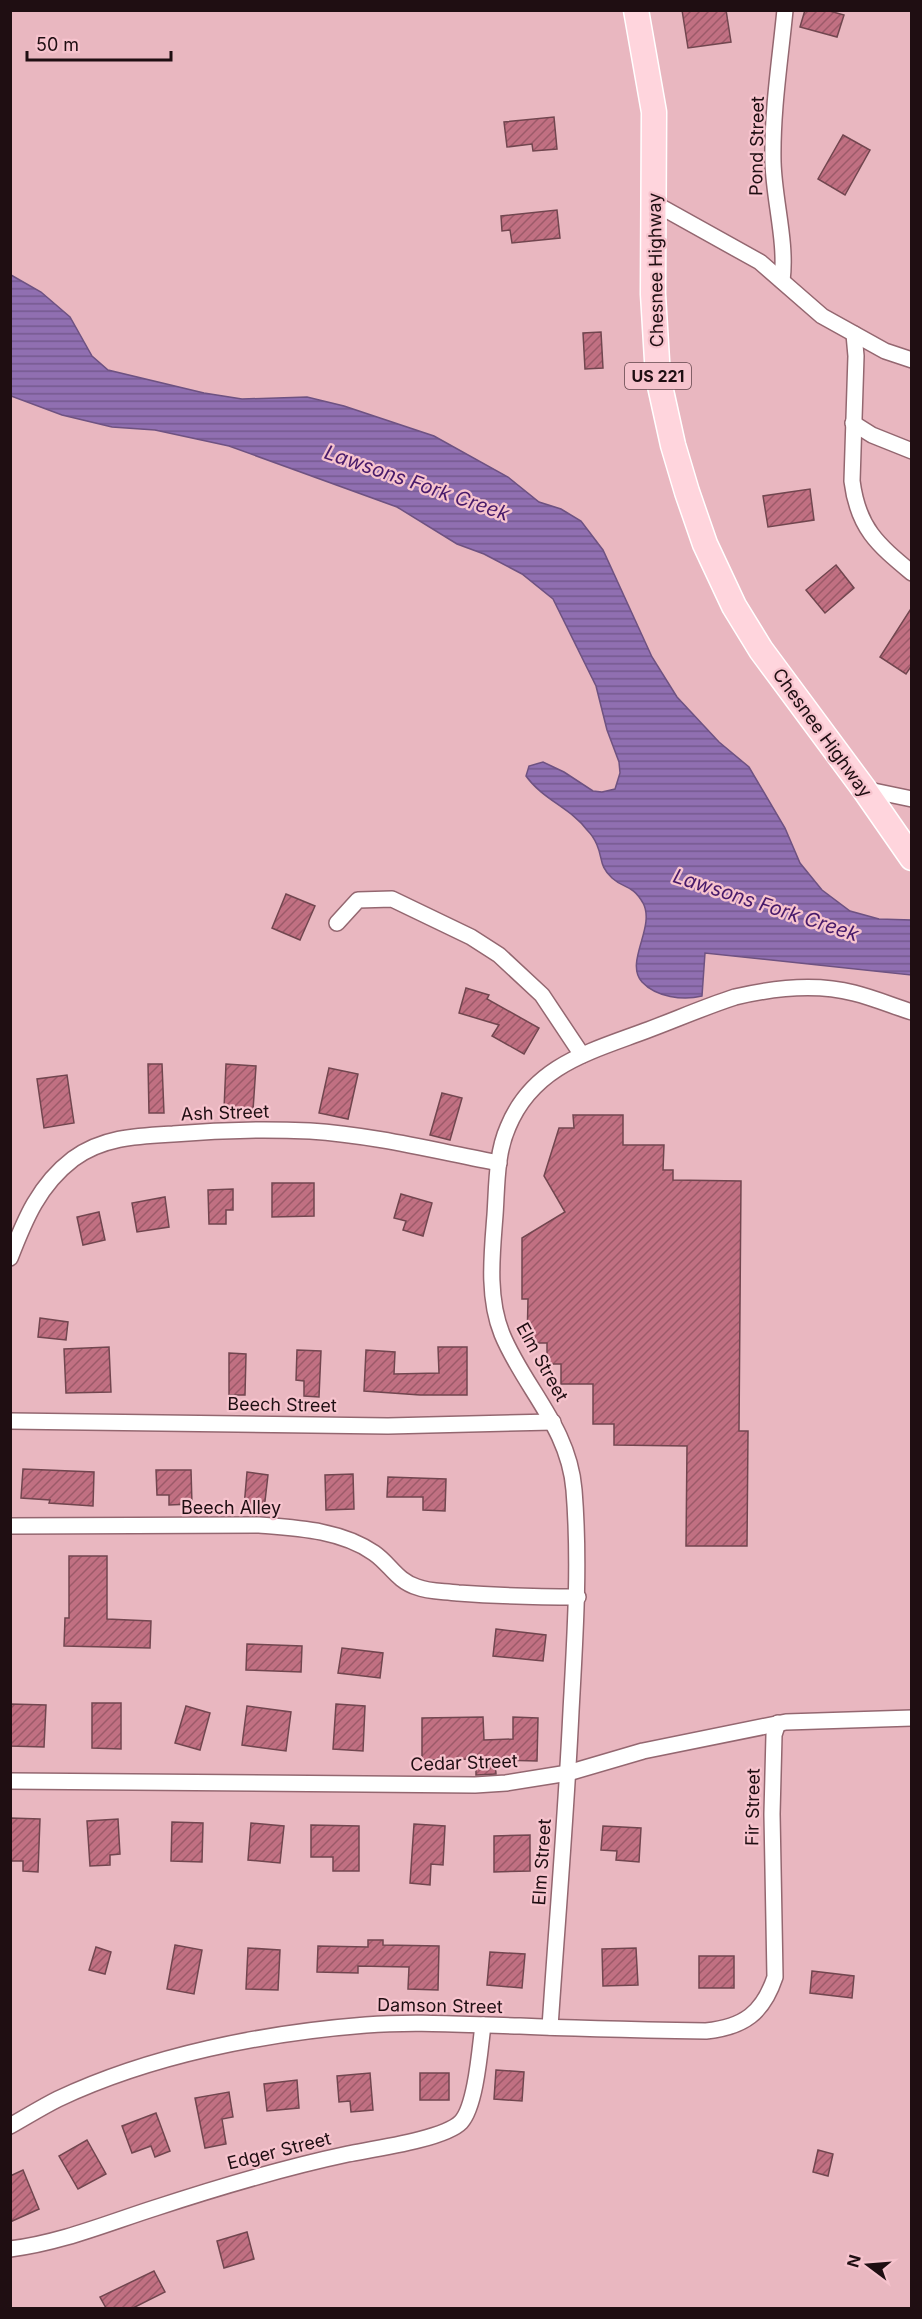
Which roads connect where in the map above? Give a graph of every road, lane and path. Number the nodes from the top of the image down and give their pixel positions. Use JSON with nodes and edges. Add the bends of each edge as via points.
{"nodes":[{"id":1,"x":636,"y":10,"type":"edge"},
{"id":2,"x":785,"y":10,"type":"edge"},
{"id":3,"x":654,"y":203,"type":"junction"},
{"id":4,"x":782,"y":281,"type":"junction"},
{"id":5,"x":854,"y":334,"type":"junction"},
{"id":6,"x":912,"y":360,"type":"edge"},
{"id":7,"x":853,"y":423,"type":"junction"},
{"id":8,"x":912,"y":451,"type":"edge"},
{"id":9,"x":912,"y":573,"type":"edge"},
{"id":10,"x":864,"y":789,"type":"junction"},
{"id":11,"x":912,"y":798,"type":"edge"},
{"id":12,"x":912,"y":858,"type":"edge"},
{"id":13,"x":337,"y":923,"type":"dead end"},
{"id":14,"x":912,"y":1012,"type":"edge"},
{"id":15,"x":582,"y":1055,"type":"junction"},
{"id":16,"x":499,"y":1163,"type":"junction"},
{"id":17,"x":10,"y":1258,"type":"edge"},
{"id":18,"x":10,"y":1421,"type":"edge"},
{"id":19,"x":553,"y":1422,"type":"junction"},
{"id":20,"x":10,"y":1526,"type":"edge"},
{"id":21,"x":578,"y":1597,"type":"junction"},
{"id":22,"x":912,"y":1718,"type":"edge"},
{"id":23,"x":778,"y":1723,"type":"junction"},
{"id":24,"x":568,"y":1773,"type":"junction"},
{"id":25,"x":10,"y":1781,"type":"edge"},
{"id":26,"x":773,"y":1892,"type":"joint"},
{"id":27,"x":483,"y":2025,"type":"junction"},
{"id":28,"x":550,"y":2027,"type":"junction"},
{"id":29,"x":10,"y":2126,"type":"edge"},
{"id":30,"x":10,"y":2249,"type":"edge"}],
"edges":[{"from":1,"to":3,"type":"main road","name":"Chesnee Highway","number":"US 221","via":[[654,112]]},
{"from":2,"to":4,"type":"street","name":"Pond Street","via":[[773,162],[783,249]]},
{"from":3,"to":4,"type":"street","via":[[760,262]]},
{"from":3,"to":10,"type":"main road","name":"Chesnee Highway","number":"US 221","via":[[653,294],[658,377],[673,445],[705,544],[734,606],[761,650]]},
{"from":4,"to":5,"type":"street","via":[[822,316]]},
{"from":5,"to":6,"type":"street"},
{"from":5,"to":7,"type":"street"},
{"from":7,"to":8,"type":"street"},
{"from":7,"to":9,"type":"street","via":[[852,481],[861,519],[871,536]]},
{"from":10,"to":11,"type":"street"},
{"from":10,"to":12,"type":"main road","name":"Chesnee Highway","number":"US 221"},
{"from":13,"to":15,"type":"street","via":[[358,900],[392,899],[471,938],[499,955],[542,995]]},
{"from":14,"to":15,"type":"street","name":"Elm Street","via":[[854,993],[824,988],[764,991],[706,1007]]},
{"from":15,"to":16,"type":"street","name":"Elm Street","via":[[551,1072],[526,1095],[508,1127]]},
{"from":16,"to":17,"type":"street","name":"Ash Street","via":[[311,1131],[123,1137],[98,1145],[54,1175],[33,1204]]},
{"from":16,"to":19,"type":"street","name":"Elm Street","via":[[491,1266],[494,1305],[508,1348]]},
{"from":18,"to":19,"type":"street","name":"Beech Street","via":[[388,1426]]},
{"from":19,"to":21,"type":"street","name":"Elm Street","via":[[574,1485]]},
{"from":20,"to":21,"type":"street","name":"Beech Alley","via":[[293,1528],[337,1536],[363,1546],[382,1559],[395,1575],[417,1587],[512,1597]]},
{"from":21,"to":24,"type":"street","name":"Elm Street"},
{"from":22,"to":23,"type":"street","name":"Cedar Street"},
{"from":23,"to":24,"type":"street","name":"Cedar Street","via":[[654,1749]]},
{"from":23,"to":26,"type":"street","name":"Fir Street","via":[[774,1735]]},
{"from":24,"to":25,"type":"street","name":"Cedar Street","via":[[475,1785]]},
{"from":24,"to":28,"type":"street","name":"Elm Street"},
{"from":26,"to":28,"type":"street","name":"Damson Street","via":[[775,1977],[769,1995],[743,2022],[706,2031]]},
{"from":27,"to":28,"type":"street","name":"Damson Street"},
{"from":27,"to":29,"type":"street","name":"Damson Street","via":[[367,2025],[242,2042],[159,2062],[100,2082]]},
{"from":27,"to":30,"type":"street","name":"Edger Street","via":[[470,2106],[461,2122],[448,2130],[400,2144],[294,2165],[64,2238]]}]}
